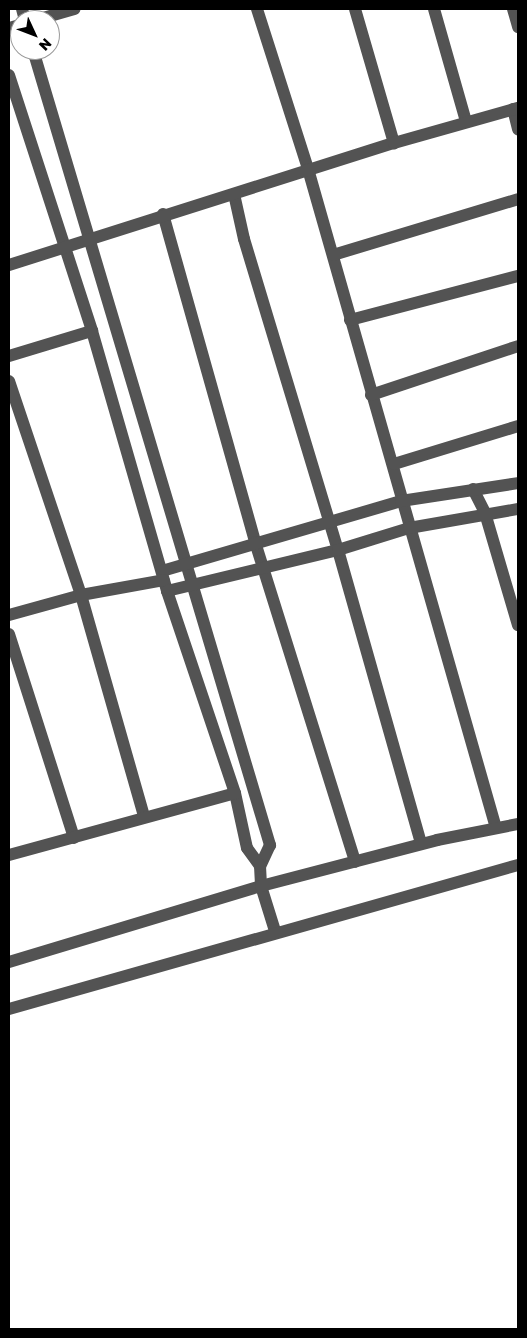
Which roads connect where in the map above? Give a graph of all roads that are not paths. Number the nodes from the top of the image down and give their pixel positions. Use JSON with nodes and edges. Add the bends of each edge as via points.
{"nodes":[{"id":1,"x":74,"y":9,"type":"edge"},
{"id":2,"x":257,"y":9,"type":"edge"},
{"id":3,"x":355,"y":9,"type":"edge"},
{"id":4,"x":434,"y":9,"type":"edge"},
{"id":5,"x":513,"y":9,"type":"edge"},
{"id":6,"x":60,"y":13,"type":"edge"},
{"id":7,"x":518,"y":27,"type":"edge"},
{"id":8,"x":36,"y":60,"type":"edge"},
{"id":9,"x":9,"y":75,"type":"edge"},
{"id":10,"x":516,"y":108,"type":"edge"},
{"id":11,"x":466,"y":121,"type":"junction"},
{"id":12,"x":518,"y":129,"type":"edge"},
{"id":13,"x":394,"y":143,"type":"junction"},
{"id":14,"x":308,"y":170,"type":"junction"},
{"id":15,"x":234,"y":194,"type":"junction"},
{"id":16,"x":518,"y":199,"type":"edge"},
{"id":17,"x":162,"y":214,"type":"junction"},
{"id":18,"x":88,"y":239,"type":"junction"},
{"id":19,"x":64,"y":248,"type":"junction"},
{"id":20,"x":333,"y":255,"type":"junction"},
{"id":21,"x":9,"y":265,"type":"edge"},
{"id":22,"x":518,"y":276,"type":"edge"},
{"id":23,"x":350,"y":320,"type":"junction"},
{"id":24,"x":92,"y":331,"type":"junction"},
{"id":25,"x":518,"y":346,"type":"edge"},
{"id":26,"x":9,"y":356,"type":"edge"},
{"id":27,"x":9,"y":381,"type":"edge"},
{"id":28,"x":371,"y":394,"type":"junction"},
{"id":29,"x":518,"y":426,"type":"edge"},
{"id":30,"x":394,"y":464,"type":"junction"},
{"id":31,"x":518,"y":483,"type":"edge"},
{"id":32,"x":473,"y":488,"type":"junction"},
{"id":33,"x":401,"y":501,"type":"junction"},
{"id":34,"x":518,"y":509,"type":"edge"},
{"id":35,"x":484,"y":513,"type":"junction"},
{"id":36,"x":328,"y":523,"type":"junction"},
{"id":37,"x":409,"y":528,"type":"junction"},
{"id":38,"x":255,"y":542,"type":"junction"},
{"id":39,"x":338,"y":550,"type":"junction"},
{"id":40,"x":188,"y":565,"type":"junction"},
{"id":41,"x":263,"y":567,"type":"junction"},
{"id":42,"x":164,"y":581,"type":"junction"},
{"id":43,"x":194,"y":584,"type":"junction"},
{"id":44,"x":81,"y":595,"type":"junction"},
{"id":45,"x":9,"y":616,"type":"edge"},
{"id":46,"x":518,"y":626,"type":"edge"},
{"id":47,"x":9,"y":634,"type":"edge"},
{"id":48,"x":235,"y":793,"type":"junction"},
{"id":49,"x":144,"y":816,"type":"junction"},
{"id":50,"x":518,"y":824,"type":"edge"},
{"id":51,"x":496,"y":828,"type":"junction"},
{"id":52,"x":74,"y":838,"type":"junction"},
{"id":53,"x":421,"y":844,"type":"junction"},
{"id":54,"x":9,"y":855,"type":"edge"},
{"id":55,"x":355,"y":862,"type":"junction"},
{"id":56,"x":518,"y":865,"type":"edge"},
{"id":57,"x":260,"y":866,"type":"junction"},
{"id":58,"x":261,"y":886,"type":"junction"},
{"id":59,"x":275,"y":931,"type":"junction"},
{"id":60,"x":9,"y":962,"type":"edge"},
{"id":61,"x":9,"y":1009,"type":"edge"}],
"edges":[{"from":1,"to":6,"type":"street"},
{"from":2,"to":14,"type":"street"},
{"from":3,"to":13,"type":"street"},
{"from":4,"to":11,"type":"street"},
{"from":5,"to":7,"type":"street"},
{"from":8,"to":18,"type":"street"},
{"from":9,"to":19,"type":"street"},
{"from":10,"to":11,"type":"street"},
{"from":10,"to":12,"type":"street"},
{"from":11,"to":13,"type":"street"},
{"from":13,"to":14,"type":"street"},
{"from":14,"to":15,"type":"street"},
{"from":14,"to":20,"type":"street"},
{"from":15,"to":17,"type":"street"},
{"from":15,"to":36,"type":"street","via":[[244,239]]},
{"from":16,"to":20,"type":"street"},
{"from":17,"to":18,"type":"street"},
{"from":17,"to":38,"type":"street"},
{"from":18,"to":19,"type":"street"},
{"from":18,"to":40,"type":"street"},
{"from":19,"to":21,"type":"street"},
{"from":19,"to":24,"type":"street"},
{"from":20,"to":23,"type":"street"},
{"from":22,"to":23,"type":"street"},
{"from":23,"to":28,"type":"street"},
{"from":24,"to":26,"type":"street"},
{"from":24,"to":42,"type":"street"},
{"from":25,"to":28,"type":"street"},
{"from":27,"to":44,"type":"street"},
{"from":28,"to":30,"type":"street"},
{"from":29,"to":30,"type":"street"},
{"from":30,"to":33,"type":"street"},
{"from":31,"to":32,"type":"street"},
{"from":32,"to":33,"type":"street"},
{"from":32,"to":35,"type":"street"},
{"from":33,"to":36,"type":"street"},
{"from":33,"to":37,"type":"street"},
{"from":34,"to":35,"type":"street"},
{"from":35,"to":37,"type":"street"},
{"from":35,"to":46,"type":"street"},
{"from":36,"to":38,"type":"street"},
{"from":36,"to":39,"type":"street"},
{"from":37,"to":39,"type":"street"},
{"from":37,"to":51,"type":"street"},
{"from":38,"to":40,"type":"street"},
{"from":38,"to":41,"type":"street"},
{"from":39,"to":41,"type":"street"},
{"from":39,"to":53,"type":"street"},
{"from":40,"to":42,"type":"street"},
{"from":40,"to":43,"type":"street"},
{"from":41,"to":43,"type":"street"},
{"from":41,"to":55,"type":"street"},
{"from":42,"to":43,"type":"street"},
{"from":42,"to":44,"type":"street"},
{"from":42,"to":48,"type":"street"},
{"from":43,"to":57,"type":"street","via":[[270,844]]},
{"from":44,"to":45,"type":"street"},
{"from":44,"to":49,"type":"street"},
{"from":47,"to":52,"type":"street"},
{"from":48,"to":49,"type":"street"},
{"from":48,"to":57,"type":"street","via":[[247,848]]},
{"from":49,"to":52,"type":"street"},
{"from":50,"to":51,"type":"street"},
{"from":51,"to":53,"type":"street"},
{"from":52,"to":54,"type":"street"},
{"from":53,"to":55,"type":"street"},
{"from":55,"to":58,"type":"street"},
{"from":56,"to":59,"type":"street"},
{"from":57,"to":58,"type":"street"},
{"from":58,"to":59,"type":"street"},
{"from":58,"to":60,"type":"street"},
{"from":59,"to":61,"type":"street"}]}
